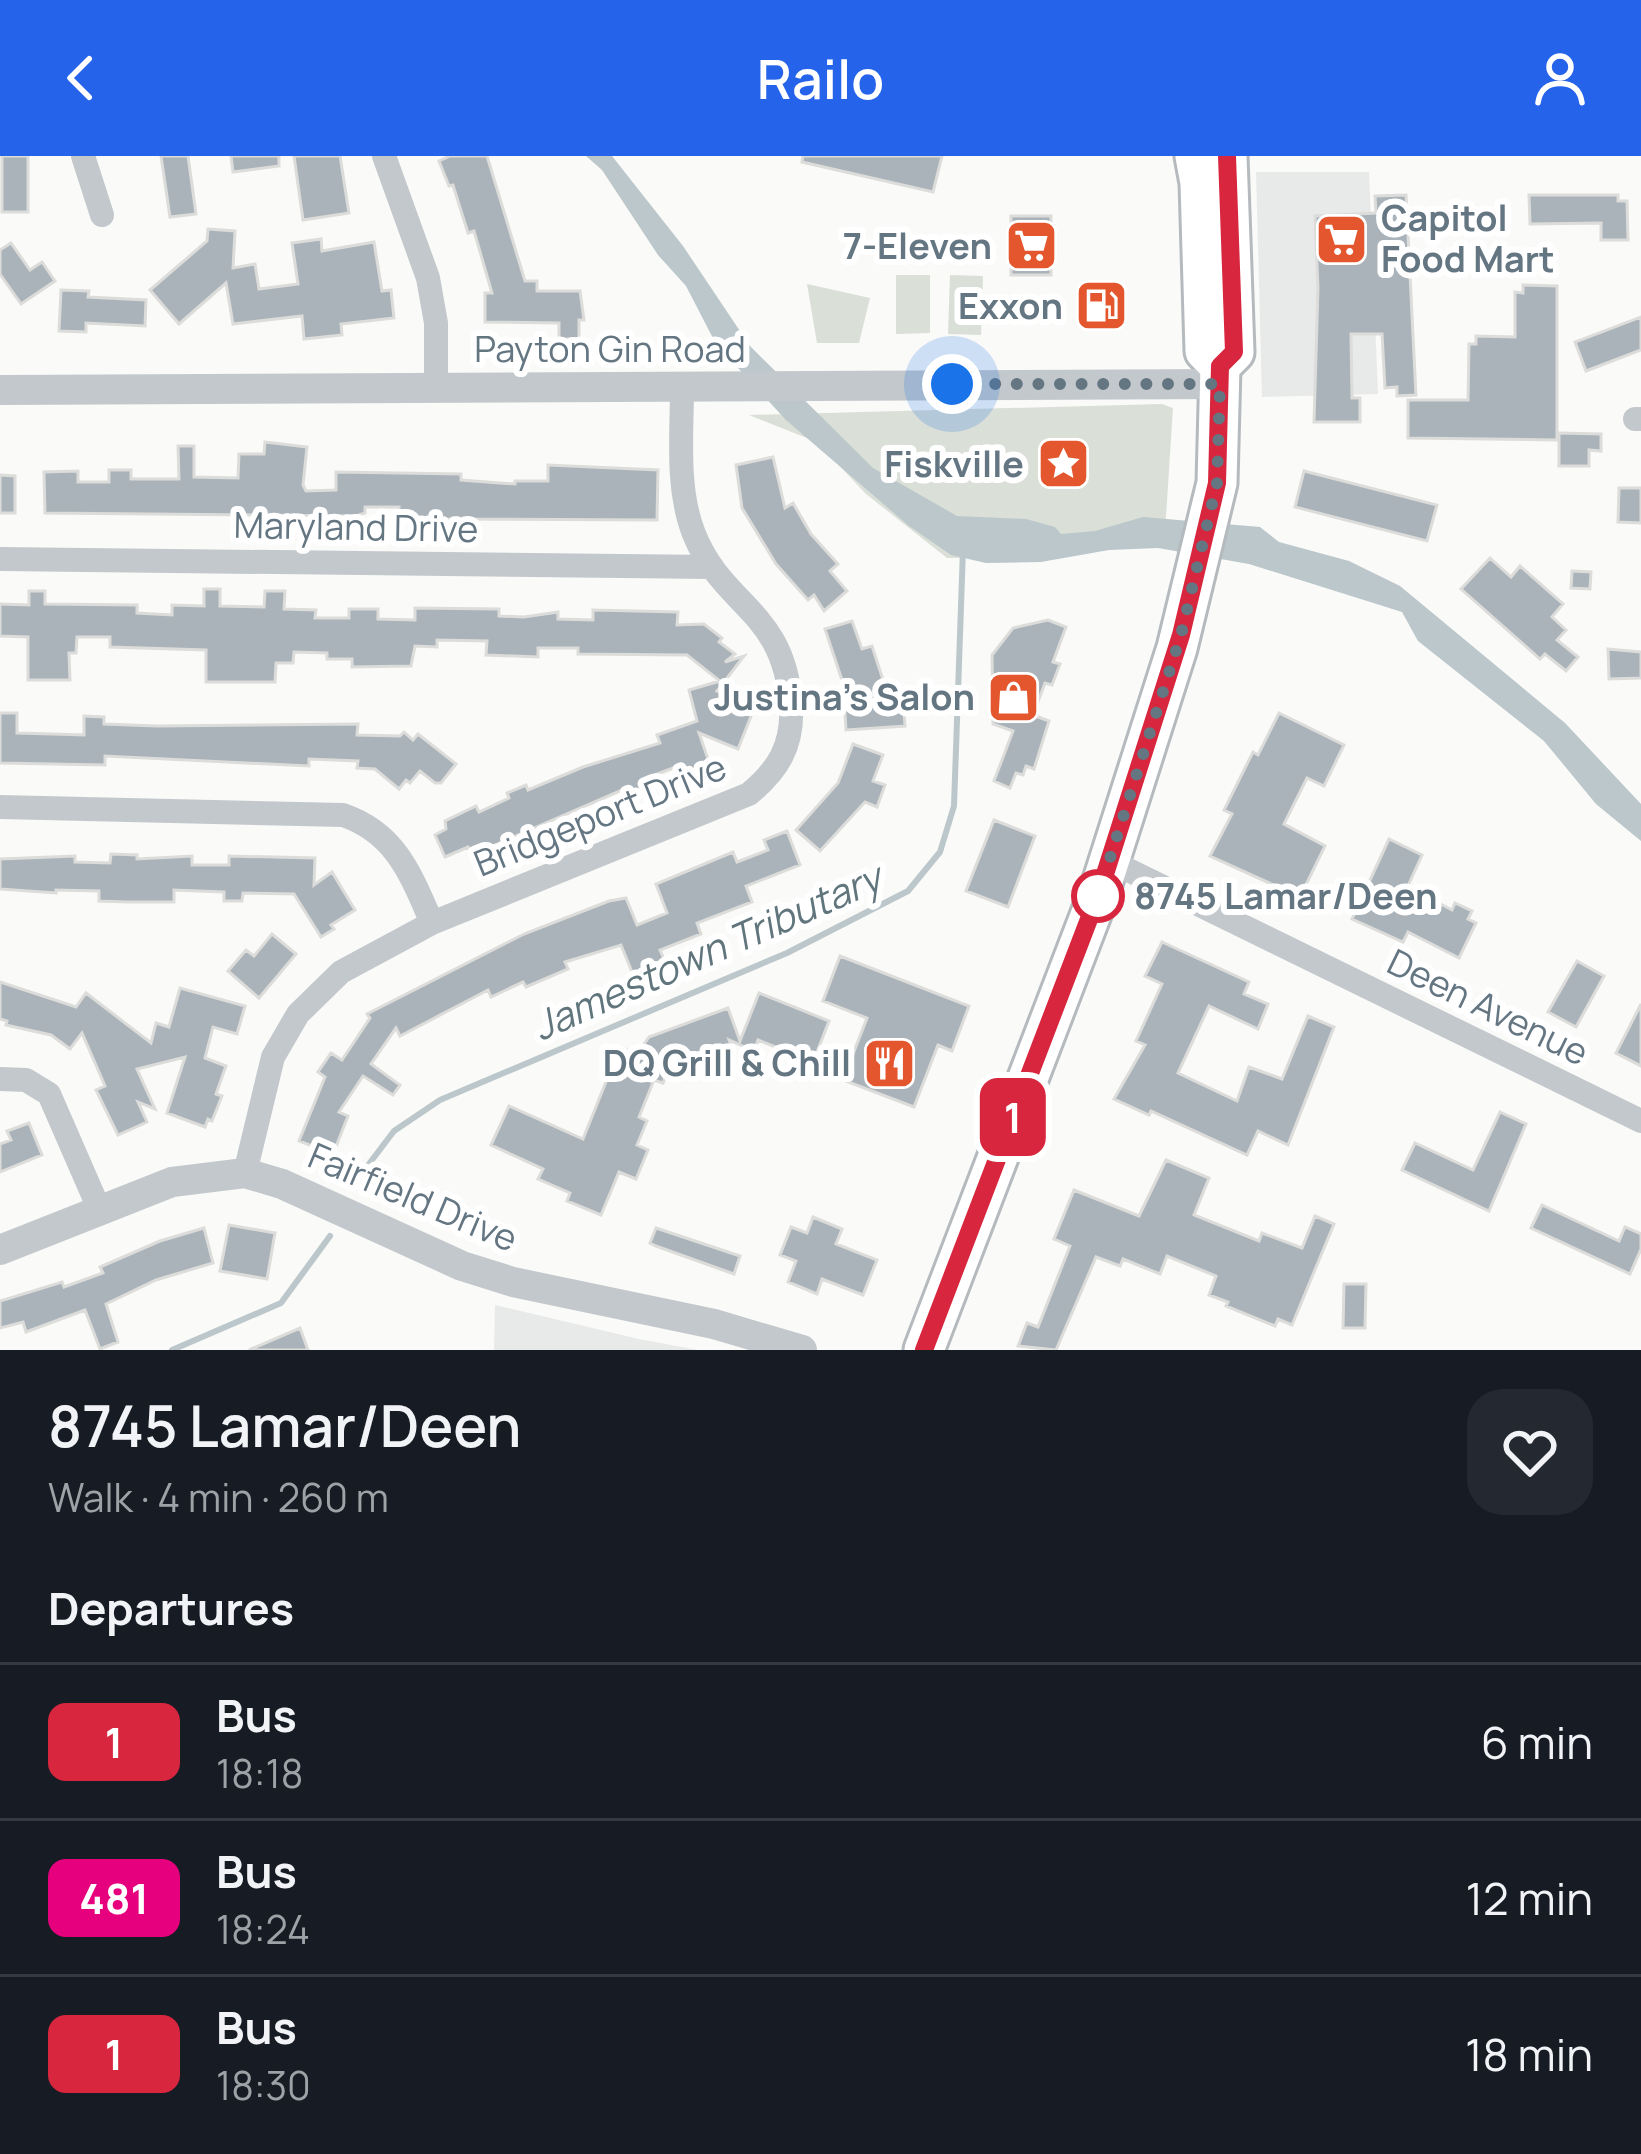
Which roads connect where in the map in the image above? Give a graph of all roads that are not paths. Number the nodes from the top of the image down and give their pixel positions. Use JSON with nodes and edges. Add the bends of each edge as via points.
{"nodes":[{"id":1,"x":83,"y":156,"type":"edge"},
{"id":2,"x":384,"y":156,"type":"edge"},
{"id":3,"x":1195,"y":156,"type":"edge"},
{"id":4,"x":1227,"y":156,"type":"edge"},
{"id":5,"x":102,"y":215,"type":"dead end"},
{"id":6,"x":1220,"y":375,"type":"junction"},
{"id":7,"x":696,"y":387,"type":"junction"},
{"id":8,"x":436,"y":389,"type":"junction"},
{"id":9,"x":0,"y":390,"type":"edge"},
{"id":10,"x":0,"y":559,"type":"edge"},
{"id":11,"x":712,"y":567,"type":"junction"},
{"id":12,"x":0,"y":807,"type":"edge"},
{"id":13,"x":1110,"y":861,"type":"junction"},
{"id":14,"x":432,"y":923,"type":"junction"},
{"id":15,"x":0,"y":1079,"type":"edge"},
{"id":16,"x":1641,"y":1120,"type":"edge"},
{"id":17,"x":245,"y":1173,"type":"junction"},
{"id":18,"x":100,"y":1211,"type":"junction"},
{"id":19,"x":0,"y":1250,"type":"edge"},
{"id":20,"x":802,"y":1350,"type":"edge"},
{"id":21,"x":924,"y":1350,"type":"edge"}],
"edges":[{"from":1,"to":5,"type":"street"},
{"from":2,"to":8,"type":"street","via":[[428,278]]},
{"from":3,"to":6,"type":"main road","via":[[1205,351]]},
{"from":4,"to":6,"type":"main road","via":[[1234,352]]},
{"from":6,"to":7,"type":"street","name":"Payton Gin Road"},
{"from":6,"to":13,"type":"main road","via":[[1217,483],[1181,635]]},
{"from":7,"to":8,"type":"street","name":"Payton Gin Road"},
{"from":7,"to":11,"type":"street","name":"Bridgeport Drive","via":[[686,506]]},
{"from":8,"to":9,"type":"street","name":"Payton Gin Road"},
{"from":10,"to":11,"type":"street","name":"Maryland Drive"},
{"from":11,"to":14,"type":"street","name":"Bridgeport Drive","via":[[758,616],[784,659],[791,717],[786,753],[770,777],[749,794]]},
{"from":12,"to":14,"type":"street","via":[[343,815],[397,850]]},
{"from":13,"to":16,"type":"street","name":"Deen Avenue"},
{"from":13,"to":21,"type":"main road"},
{"from":14,"to":17,"type":"street","name":"Bridgeport Drive","via":[[341,972],[298,1014],[274,1057]]},
{"from":15,"to":18,"type":"street","via":[[26,1080],[49,1094]]},
{"from":17,"to":18,"type":"street","name":"Fairfield Drive","via":[[172,1182]]},
{"from":17,"to":20,"type":"street","name":"Fairfield Drive","via":[[514,1282]]},
{"from":18,"to":19,"type":"street","name":"Fairfield Drive"}]}
